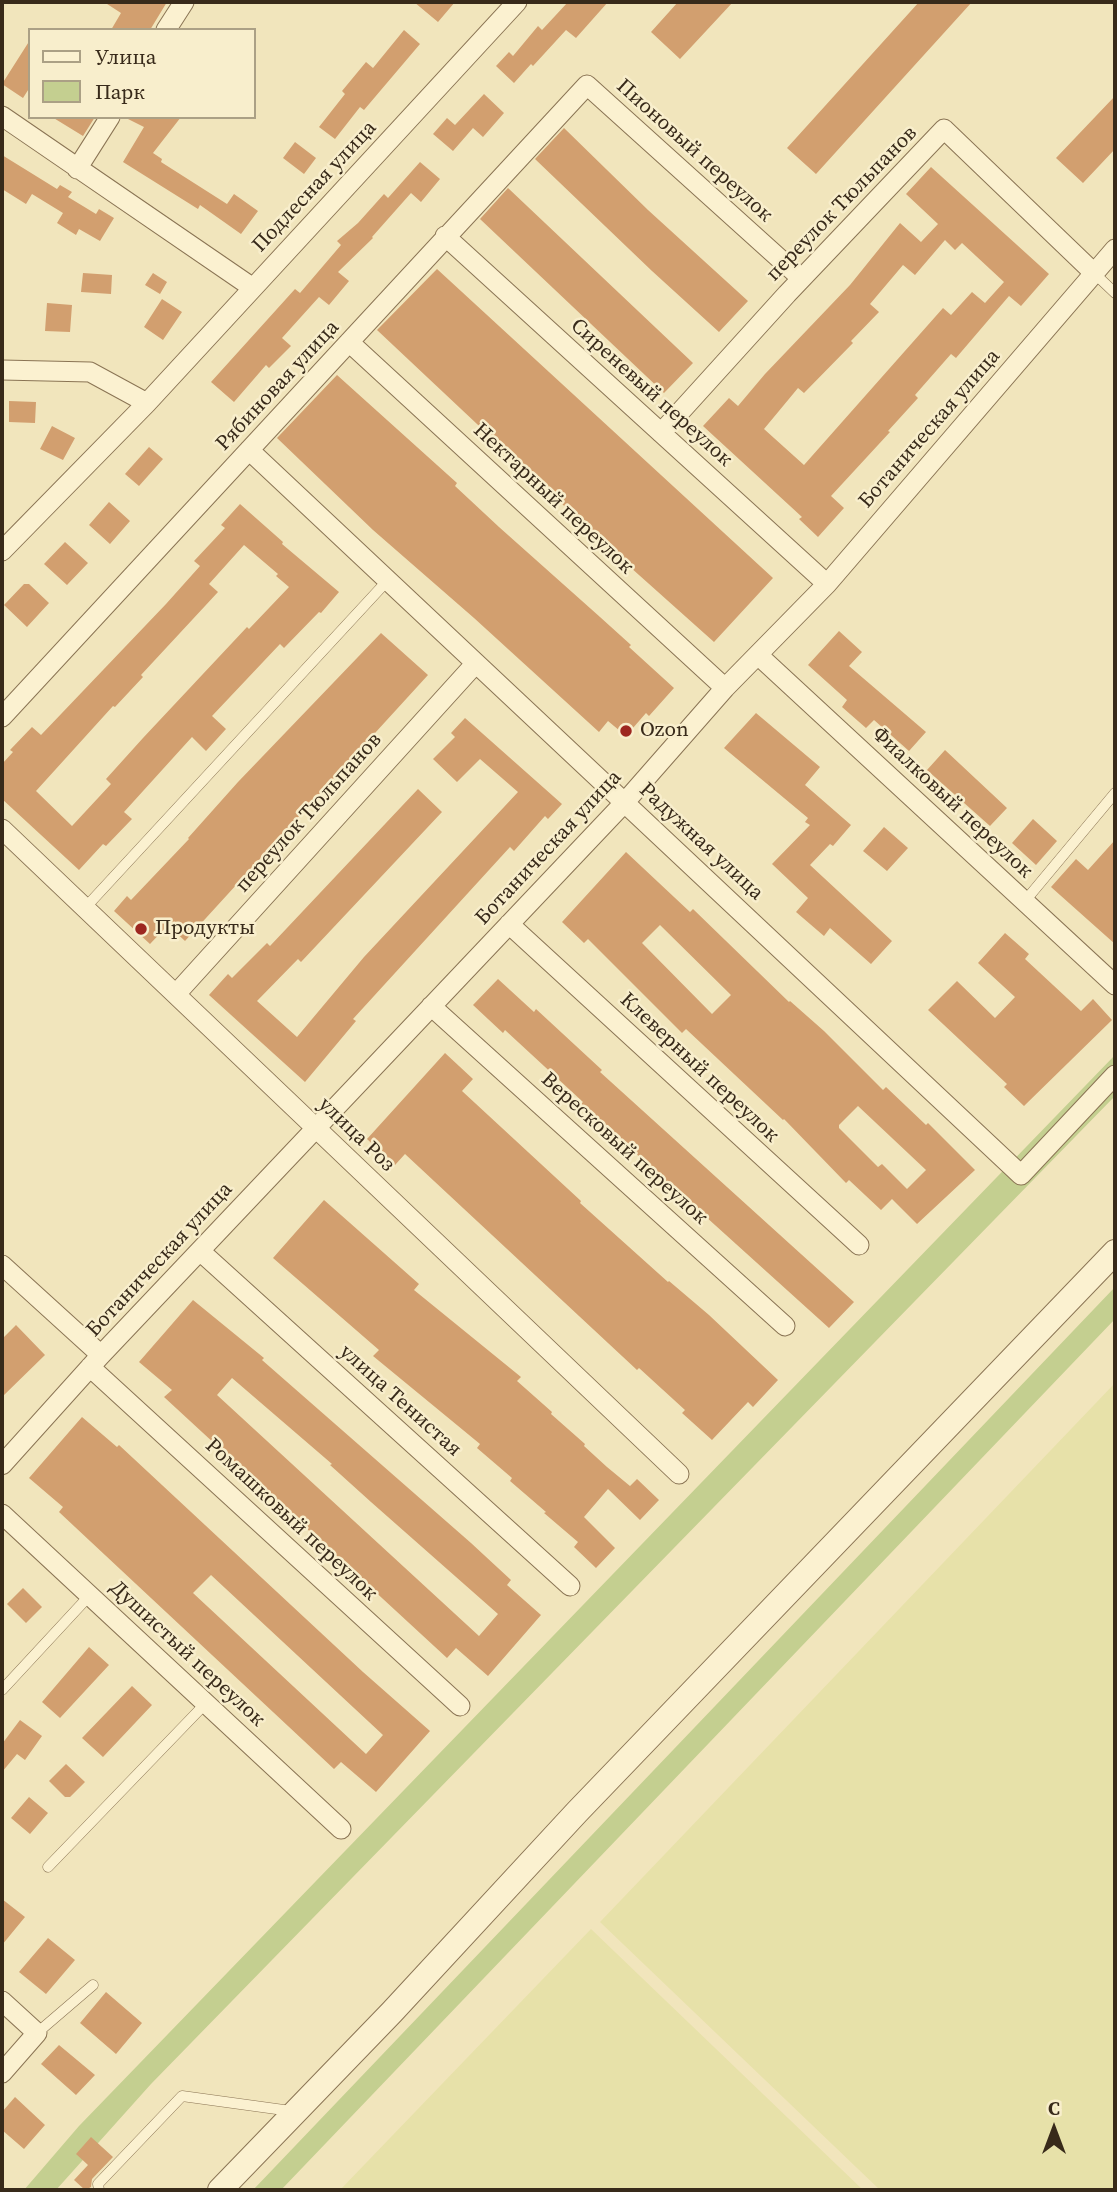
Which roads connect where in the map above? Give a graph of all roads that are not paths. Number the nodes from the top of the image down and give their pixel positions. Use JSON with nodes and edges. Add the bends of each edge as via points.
{"nodes":[{"id":1,"x":184,"y":2,"type":"edge"},
{"id":2,"x":517,"y":2,"type":"edge"},
{"id":3,"x":167,"y":28,"type":"edge"},
{"id":4,"x":587,"y":85,"type":"joint"},
{"id":5,"x":2,"y":116,"type":"edge"},
{"id":6,"x":109,"y":119,"type":"edge"},
{"id":7,"x":77,"y":169,"type":"junction"},
{"id":8,"x":445,"y":236,"type":"junction"},
{"id":9,"x":1115,"y":249,"type":"edge"},
{"id":10,"x":1094,"y":273,"type":"junction"},
{"id":11,"x":801,"y":278,"type":"junction"},
{"id":12,"x":253,"y":288,"type":"junction"},
{"id":13,"x":1115,"y":293,"type":"edge"},
{"id":14,"x":349,"y":342,"type":"junction"},
{"id":15,"x":2,"y":370,"type":"edge"},
{"id":16,"x":147,"y":403,"type":"junction"},
{"id":17,"x":661,"y":433,"type":"junction"},
{"id":18,"x":249,"y":450,"type":"junction"},
{"id":19,"x":2,"y":551,"type":"edge"},
{"id":20,"x":388,"y":580,"type":"junction"},
{"id":21,"x":827,"y":584,"type":"junction"},
{"id":22,"x":758,"y":655,"type":"junction"},
{"id":23,"x":476,"y":663,"type":"junction"},
{"id":24,"x":725,"y":688,"type":"junction"},
{"id":25,"x":2,"y":717,"type":"edge"},
{"id":26,"x":1115,"y":793,"type":"edge"},
{"id":27,"x":625,"y":802,"type":"junction"},
{"id":28,"x":2,"y":829,"type":"edge"},
{"id":29,"x":1025,"y":901,"type":"junction"},
{"id":30,"x":85,"y":908,"type":"junction"},
{"id":31,"x":509,"y":924,"type":"junction"},
{"id":32,"x":1115,"y":985,"type":"edge"},
{"id":33,"x":176,"y":994,"type":"junction"},
{"id":34,"x":431,"y":1006,"type":"junction"},
{"id":35,"x":1115,"y":1075,"type":"edge"},
{"id":36,"x":316,"y":1128,"type":"junction"},
{"id":37,"x":859,"y":1245,"type":"dead end"},
{"id":38,"x":200,"y":1251,"type":"junction"},
{"id":39,"x":1115,"y":1252,"type":"edge"},
{"id":40,"x":2,"y":1265,"type":"edge"},
{"id":41,"x":785,"y":1326,"type":"dead end"},
{"id":42,"x":96,"y":1361,"type":"junction"},
{"id":43,"x":2,"y":1465,"type":"edge"},
{"id":44,"x":679,"y":1474,"type":"dead end"},
{"id":45,"x":2,"y":1514,"type":"edge"},
{"id":46,"x":570,"y":1586,"type":"dead end"},
{"id":47,"x":90,"y":1595,"type":"junction"},
{"id":48,"x":2,"y":1690,"type":"edge"},
{"id":49,"x":206,"y":1703,"type":"junction"},
{"id":50,"x":460,"y":1706,"type":"dead end"},
{"id":51,"x":341,"y":1829,"type":"dead end"},
{"id":52,"x":48,"y":1867,"type":"dead end"},
{"id":53,"x":93,"y":1985,"type":"dead end"},
{"id":54,"x":2,"y":2001,"type":"edge"},
{"id":55,"x":37,"y":2033,"type":"junction"},
{"id":56,"x":2,"y":2073,"type":"edge"},
{"id":57,"x":295,"y":2112,"type":"junction"},
{"id":58,"x":99,"y":2190,"type":"edge"},
{"id":59,"x":220,"y":2190,"type":"edge"}],
"edges":[{"from":1,"to":3,"type":"street"},
{"from":2,"to":12,"type":"street","name":"Подлесная улица"},
{"from":4,"to":8,"type":"street","name":"Рябиновая улица"},
{"from":4,"to":11,"type":"street","name":"Пионовый переулок"},
{"from":5,"to":7,"type":"street"},
{"from":6,"to":7,"type":"street"},
{"from":7,"to":12,"type":"street"},
{"from":8,"to":14,"type":"street","name":"Рябиновая улица"},
{"from":8,"to":17,"type":"street","name":"Сиреневый переулок"},
{"from":9,"to":10,"type":"street","name":"Ботаническая улица"},
{"from":10,"to":11,"type":"street","name":"переулок Тюльпанов","via":[[944,129]]},
{"from":10,"to":13,"type":"lane"},
{"from":10,"to":21,"type":"street","name":"Ботаническая улица"},
{"from":11,"to":17,"type":"street","name":"переулок Тюльпанов"},
{"from":12,"to":16,"type":"street","name":"Подлесная улица"},
{"from":14,"to":18,"type":"street","name":"Рябиновая улица"},
{"from":14,"to":24,"type":"street","name":"Нектарный переулок"},
{"from":15,"to":16,"type":"street","via":[[90,372]]},
{"from":16,"to":19,"type":"street","name":"Подлесная улица"},
{"from":17,"to":21,"type":"street","name":"Сиреневый переулок"},
{"from":18,"to":20,"type":"street","name":"Радужная улица"},
{"from":18,"to":25,"type":"street","name":"Рябиновая улица"},
{"from":20,"to":23,"type":"street","name":"Радужная улица"},
{"from":20,"to":30,"type":"lane"},
{"from":21,"to":22,"type":"street","name":"Ботаническая улица"},
{"from":22,"to":24,"type":"street","name":"Ботаническая улица"},
{"from":22,"to":29,"type":"street","name":"Фиалковый переулок"},
{"from":23,"to":27,"type":"street","name":"Радужная улица"},
{"from":23,"to":33,"type":"street","name":"переулок Тюльпанов"},
{"from":24,"to":27,"type":"street","name":"Ботаническая улица"},
{"from":26,"to":29,"type":"lane"},
{"from":27,"to":31,"type":"street","name":"Ботаническая улица"},
{"from":27,"to":35,"type":"street","name":"Радужная улица","via":[[1021,1175]]},
{"from":28,"to":30,"type":"street","name":"улица Роз"},
{"from":29,"to":32,"type":"street","name":"Фиалковый переулок"},
{"from":30,"to":33,"type":"street","name":"улица Роз"},
{"from":31,"to":34,"type":"street","name":"Ботаническая улица"},
{"from":31,"to":37,"type":"street","name":"Клеверный переулок"},
{"from":33,"to":36,"type":"street","name":"улица Роз"},
{"from":34,"to":36,"type":"street","name":"Ботаническая улица"},
{"from":34,"to":41,"type":"street","name":"Вересковый переулок"},
{"from":36,"to":38,"type":"street","name":"Ботаническая улица"},
{"from":36,"to":44,"type":"street","name":"улица Роз"},
{"from":38,"to":42,"type":"street","name":"Ботаническая улица"},
{"from":38,"to":46,"type":"street","name":"улица Тенистая"},
{"from":39,"to":57,"type":"street"},
{"from":40,"to":42,"type":"street","name":"Ромашковый переулок"},
{"from":42,"to":43,"type":"street","name":"Ботаническая улица"},
{"from":42,"to":50,"type":"street","name":"Ромашковый переулок"},
{"from":45,"to":47,"type":"street","name":"Душистый переулок"},
{"from":47,"to":48,"type":"lane"},
{"from":47,"to":49,"type":"street","name":"Душистый переулок"},
{"from":49,"to":51,"type":"street","name":"Душистый переулок"},
{"from":49,"to":52,"type":"lane"},
{"from":53,"to":55,"type":"lane"},
{"from":54,"to":55,"type":"street"},
{"from":55,"to":56,"type":"street"},
{"from":57,"to":58,"type":"lane","via":[[181,2096],[98,2184]]},
{"from":57,"to":59,"type":"street"}]}
